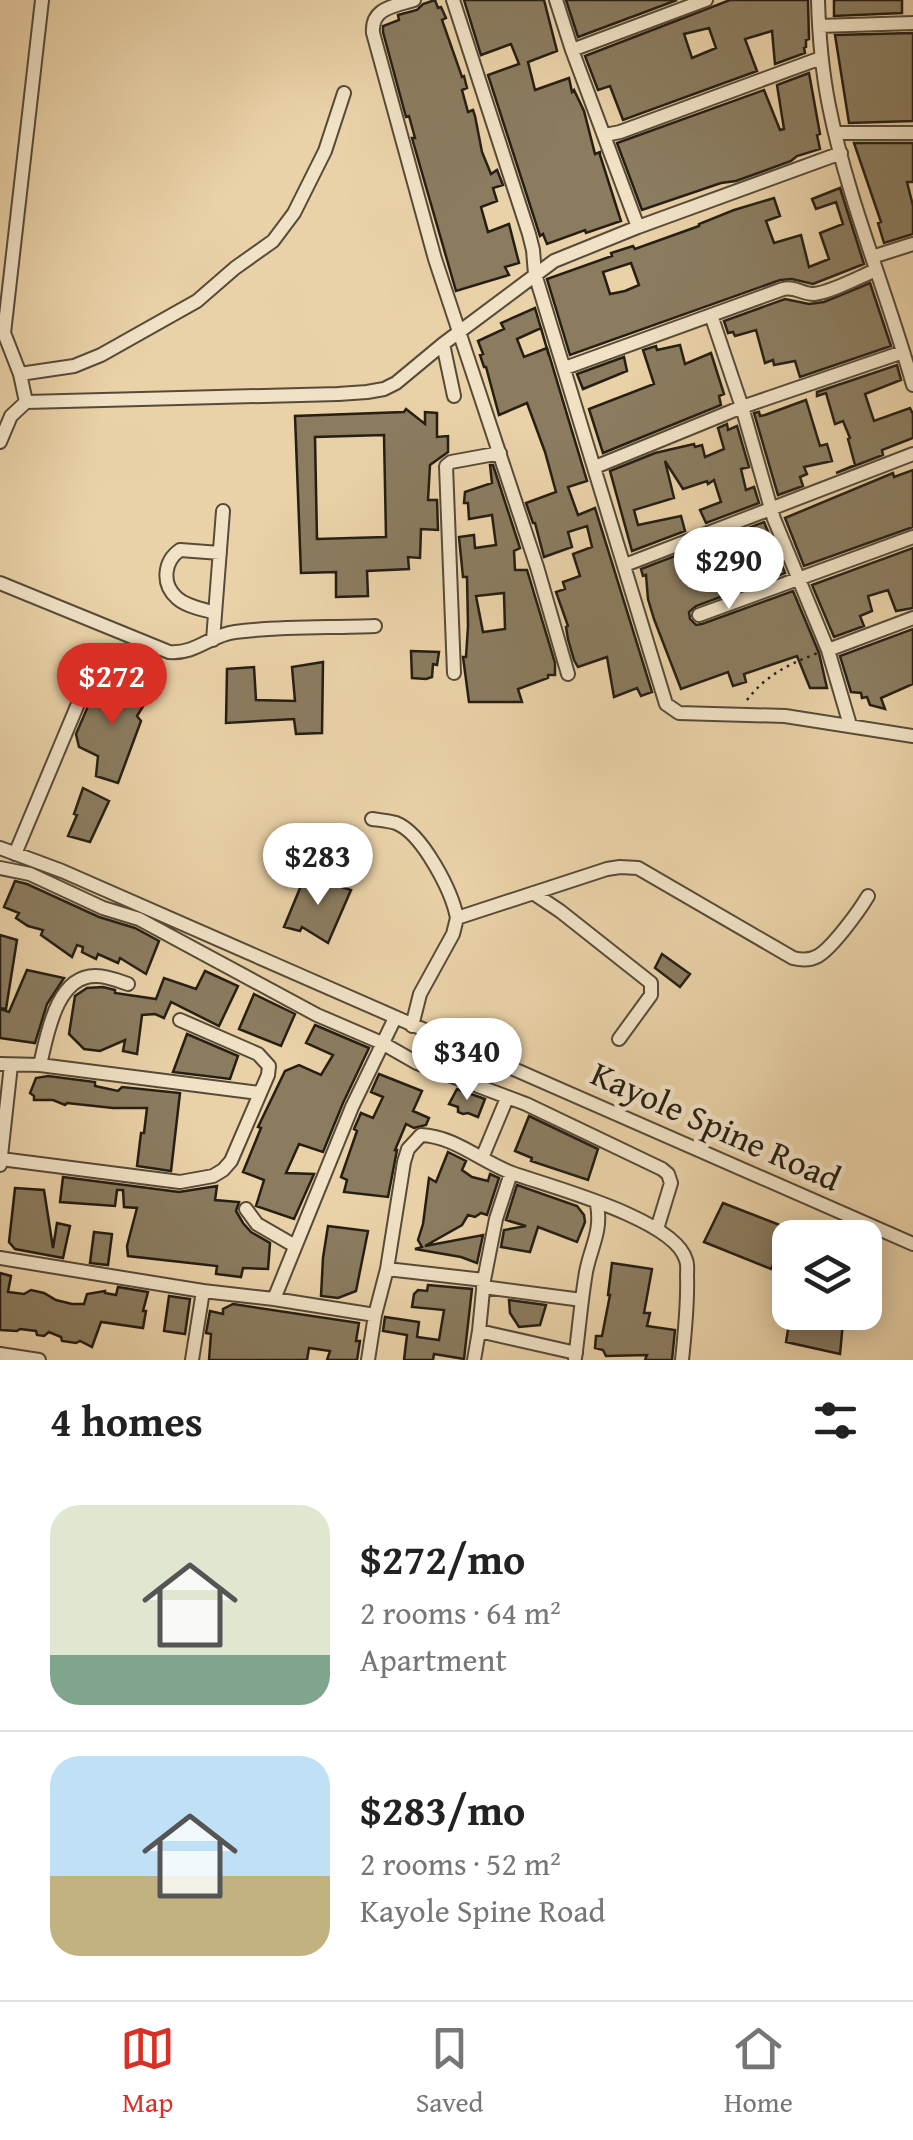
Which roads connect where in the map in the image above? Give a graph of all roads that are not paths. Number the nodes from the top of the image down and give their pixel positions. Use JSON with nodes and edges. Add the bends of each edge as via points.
{"nodes":[{"id":1,"x":42,"y":0,"type":"edge"},
{"id":2,"x":414,"y":0,"type":"edge"},
{"id":3,"x":454,"y":0,"type":"edge"},
{"id":4,"x":556,"y":0,"type":"edge"},
{"id":5,"x":706,"y":0,"type":"edge"},
{"id":6,"x":818,"y":0,"type":"edge"},
{"id":7,"x":913,"y":23,"type":"edge"},
{"id":8,"x":819,"y":26,"type":"junction"},
{"id":9,"x":572,"y":50,"type":"junction"},
{"id":10,"x":821,"y":58,"type":"junction"},
{"id":11,"x":344,"y":94,"type":"dead end"},
{"id":12,"x":836,"y":133,"type":"junction"},
{"id":13,"x":913,"y":133,"type":"edge"},
{"id":14,"x":605,"y":135,"type":"junction"},
{"id":15,"x":841,"y":154,"type":"junction"},
{"id":16,"x":638,"y":228,"type":"junction"},
{"id":17,"x":913,"y":244,"type":"edge"},
{"id":18,"x":874,"y":264,"type":"junction"},
{"id":19,"x":535,"y":274,"type":"junction"},
{"id":20,"x":711,"y":315,"type":"junction"},
{"id":21,"x":2,"y":332,"type":"edge"},
{"id":22,"x":458,"y":333,"type":"junction"},
{"id":23,"x":443,"y":344,"type":"junction"},
{"id":24,"x":908,"y":359,"type":"edge"},
{"id":25,"x":566,"y":368,"type":"junction"},
{"id":26,"x":20,"y":374,"type":"junction"},
{"id":27,"x":913,"y":385,"type":"edge"},
{"id":28,"x":454,"y":396,"type":"dead end"},
{"id":29,"x":26,"y":402,"type":"junction"},
{"id":30,"x":742,"y":408,"type":"junction"},
{"id":31,"x":0,"y":442,"type":"edge"},
{"id":32,"x":500,"y":454,"type":"junction"},
{"id":33,"x":913,"y":454,"type":"edge"},
{"id":34,"x":596,"y":467,"type":"junction"},
{"id":35,"x":772,"y":507,"type":"junction"},
{"id":36,"x":223,"y":511,"type":"dead end"},
{"id":37,"x":913,"y":537,"type":"edge"},
{"id":38,"x":220,"y":552,"type":"junction"},
{"id":39,"x":624,"y":564,"type":"junction"},
{"id":40,"x":798,"y":578,"type":"junction"},
{"id":41,"x":0,"y":583,"type":"edge"},
{"id":42,"x":215,"y":613,"type":"junction"},
{"id":43,"x":699,"y":615,"type":"dead end"},
{"id":44,"x":913,"y":618,"type":"edge"},
{"id":45,"x":375,"y":626,"type":"dead end"},
{"id":46,"x":213,"y":640,"type":"junction"},
{"id":47,"x":828,"y":650,"type":"junction"},
{"id":48,"x":93,"y":668,"type":"dead end"},
{"id":49,"x":454,"y":674,"type":"dead end"},
{"id":50,"x":568,"y":674,"type":"dead end"},
{"id":51,"x":850,"y":726,"type":"junction"},
{"id":52,"x":913,"y":736,"type":"edge"},
{"id":53,"x":372,"y":819,"type":"dead end"},
{"id":54,"x":0,"y":848,"type":"edge"},
{"id":55,"x":15,"y":854,"type":"junction"},
{"id":56,"x":0,"y":868,"type":"edge"},
{"id":57,"x":533,"y":893,"type":"junction"},
{"id":58,"x":112,"y":894,"type":"junction"},
{"id":59,"x":868,"y":896,"type":"dead end"},
{"id":60,"x":103,"y":908,"type":"junction"},
{"id":61,"x":457,"y":918,"type":"junction"},
{"id":62,"x":128,"y":984,"type":"dead end"},
{"id":63,"x":395,"y":1018,"type":"junction"},
{"id":64,"x":180,"y":1020,"type":"dead end"},
{"id":65,"x":412,"y":1026,"type":"junction"},
{"id":66,"x":619,"y":1040,"type":"dead end"},
{"id":67,"x":382,"y":1043,"type":"junction"},
{"id":68,"x":5,"y":1064,"type":"edge"},
{"id":69,"x":40,"y":1065,"type":"junction"},
{"id":70,"x":259,"y":1093,"type":"junction"},
{"id":71,"x":508,"y":1098,"type":"junction"},
{"id":72,"x":482,"y":1158,"type":"junction"},
{"id":73,"x":0,"y":1162,"type":"edge"},
{"id":74,"x":511,"y":1173,"type":"junction"},
{"id":75,"x":596,"y":1204,"type":"junction"},
{"id":76,"x":246,"y":1209,"type":"dead end"},
{"id":77,"x":657,"y":1229,"type":"junction"},
{"id":78,"x":913,"y":1244,"type":"edge"},
{"id":79,"x":295,"y":1246,"type":"junction"},
{"id":80,"x":0,"y":1258,"type":"edge"},
{"id":81,"x":387,"y":1269,"type":"junction"},
{"id":82,"x":484,"y":1284,"type":"junction"},
{"id":83,"x":203,"y":1291,"type":"junction"},
{"id":84,"x":274,"y":1298,"type":"junction"},
{"id":85,"x":582,"y":1300,"type":"junction"},
{"id":86,"x":375,"y":1315,"type":"junction"},
{"id":87,"x":478,"y":1331,"type":"junction"},
{"id":88,"x":0,"y":1354,"type":"edge"},
{"id":89,"x":575,"y":1357,"type":"edge"},
{"id":90,"x":39,"y":1360,"type":"edge"},
{"id":91,"x":192,"y":1360,"type":"edge"},
{"id":92,"x":368,"y":1360,"type":"edge"},
{"id":93,"x":474,"y":1360,"type":"edge"},
{"id":94,"x":682,"y":1360,"type":"edge"}],
"edges":[{"from":1,"to":21,"type":"street"},
{"from":2,"to":22,"type":"street","via":[[381,10],[372,33]]},
{"from":3,"to":19,"type":"street","via":[[529,234]]},
{"from":4,"to":9,"type":"street"},
{"from":5,"to":9,"type":"street"},
{"from":6,"to":8,"type":"street"},
{"from":7,"to":8,"type":"street"},
{"from":8,"to":10,"type":"street"},
{"from":9,"to":14,"type":"street"},
{"from":10,"to":12,"type":"street"},
{"from":10,"to":14,"type":"street"},
{"from":11,"to":26,"type":"street","via":[[325,151],[273,241],[197,301],[100,355]]},
{"from":12,"to":13,"type":"street"},
{"from":12,"to":15,"type":"street"},
{"from":14,"to":16,"type":"street"},
{"from":15,"to":16,"type":"street"},
{"from":15,"to":18,"type":"street"},
{"from":16,"to":19,"type":"street"},
{"from":17,"to":18,"type":"street"},
{"from":18,"to":20,"type":"street","via":[[819,293],[790,287]]},
{"from":18,"to":24,"type":"street"},
{"from":19,"to":22,"type":"street"},
{"from":19,"to":25,"type":"street"},
{"from":20,"to":25,"type":"street"},
{"from":20,"to":30,"type":"street"},
{"from":21,"to":26,"type":"street"},
{"from":22,"to":23,"type":"street"},
{"from":22,"to":32,"type":"street"},
{"from":23,"to":28,"type":"street"},
{"from":23,"to":29,"type":"street","via":[[396,383],[367,392]]},
{"from":24,"to":27,"type":"street"},
{"from":24,"to":30,"type":"street"},
{"from":25,"to":34,"type":"street"},
{"from":26,"to":29,"type":"street"},
{"from":29,"to":31,"type":"street"},
{"from":30,"to":34,"type":"street"},
{"from":30,"to":35,"type":"street"},
{"from":32,"to":49,"type":"street","via":[[446,466]]},
{"from":32,"to":50,"type":"street"},
{"from":33,"to":35,"type":"street"},
{"from":34,"to":39,"type":"street"},
{"from":35,"to":39,"type":"street"},
{"from":35,"to":40,"type":"street"},
{"from":36,"to":38,"type":"street"},
{"from":37,"to":40,"type":"street"},
{"from":38,"to":42,"type":"street"},
{"from":38,"to":42,"type":"street","via":[[180,550],[166,570],[175,597]]},
{"from":39,"to":51,"type":"street","via":[[666,704],[679,713],[785,716]]},
{"from":40,"to":43,"type":"street"},
{"from":40,"to":47,"type":"street"},
{"from":41,"to":46,"type":"street","via":[[169,652]]},
{"from":42,"to":46,"type":"street"},
{"from":44,"to":47,"type":"street"},
{"from":45,"to":46,"type":"street","via":[[231,632]]},
{"from":47,"to":51,"type":"street"},
{"from":48,"to":55,"type":"street"},
{"from":51,"to":52,"type":"street"},
{"from":53,"to":61,"type":"street","via":[[399,824],[413,838],[439,870]]},
{"from":54,"to":55,"type":"street","name":"Kayole Spine Road"},
{"from":55,"to":58,"type":"street","name":"Kayole Spine Road"},
{"from":56,"to":60,"type":"street","via":[[30,874]]},
{"from":57,"to":59,"type":"street","via":[[607,870],[638,868],[802,960],[818,956]]},
{"from":57,"to":61,"type":"street"},
{"from":57,"to":66,"type":"street","via":[[652,983]]},
{"from":58,"to":60,"type":"street"},
{"from":58,"to":63,"type":"street","name":"Kayole Spine Road"},
{"from":60,"to":67,"type":"street","via":[[139,919]]},
{"from":61,"to":65,"type":"street"},
{"from":62,"to":69,"type":"street","via":[[97,976],[70,986]]},
{"from":63,"to":65,"type":"street","name":"Kayole Spine Road"},
{"from":63,"to":67,"type":"street"},
{"from":64,"to":70,"type":"street","via":[[265,1059],[268,1075]]},
{"from":65,"to":78,"type":"street","name":"Kayole Spine Road"},
{"from":67,"to":71,"type":"street"},
{"from":67,"to":79,"type":"street"},
{"from":68,"to":69,"type":"street"},
{"from":68,"to":73,"type":"street"},
{"from":69,"to":70,"type":"street"},
{"from":70,"to":73,"type":"street","via":[[231,1161],[213,1176],[180,1182]]},
{"from":71,"to":72,"type":"street"},
{"from":71,"to":77,"type":"street","via":[[668,1174]]},
{"from":72,"to":74,"type":"street"},
{"from":72,"to":81,"type":"street","via":[[428,1135],[414,1140]]},
{"from":74,"to":75,"type":"street"},
{"from":74,"to":82,"type":"street"},
{"from":75,"to":77,"type":"street"},
{"from":75,"to":85,"type":"street","via":[[599,1232]]},
{"from":76,"to":79,"type":"street","via":[[257,1224]]},
{"from":77,"to":94,"type":"street","via":[[686,1259]]},
{"from":79,"to":84,"type":"street"},
{"from":80,"to":83,"type":"street"},
{"from":81,"to":82,"type":"street"},
{"from":81,"to":86,"type":"street"},
{"from":82,"to":85,"type":"street"},
{"from":82,"to":87,"type":"street"},
{"from":83,"to":84,"type":"street"},
{"from":83,"to":91,"type":"street"},
{"from":84,"to":86,"type":"street"},
{"from":85,"to":89,"type":"street"},
{"from":86,"to":92,"type":"street"},
{"from":87,"to":89,"type":"street"},
{"from":87,"to":93,"type":"street"},
{"from":88,"to":90,"type":"street"}]}
